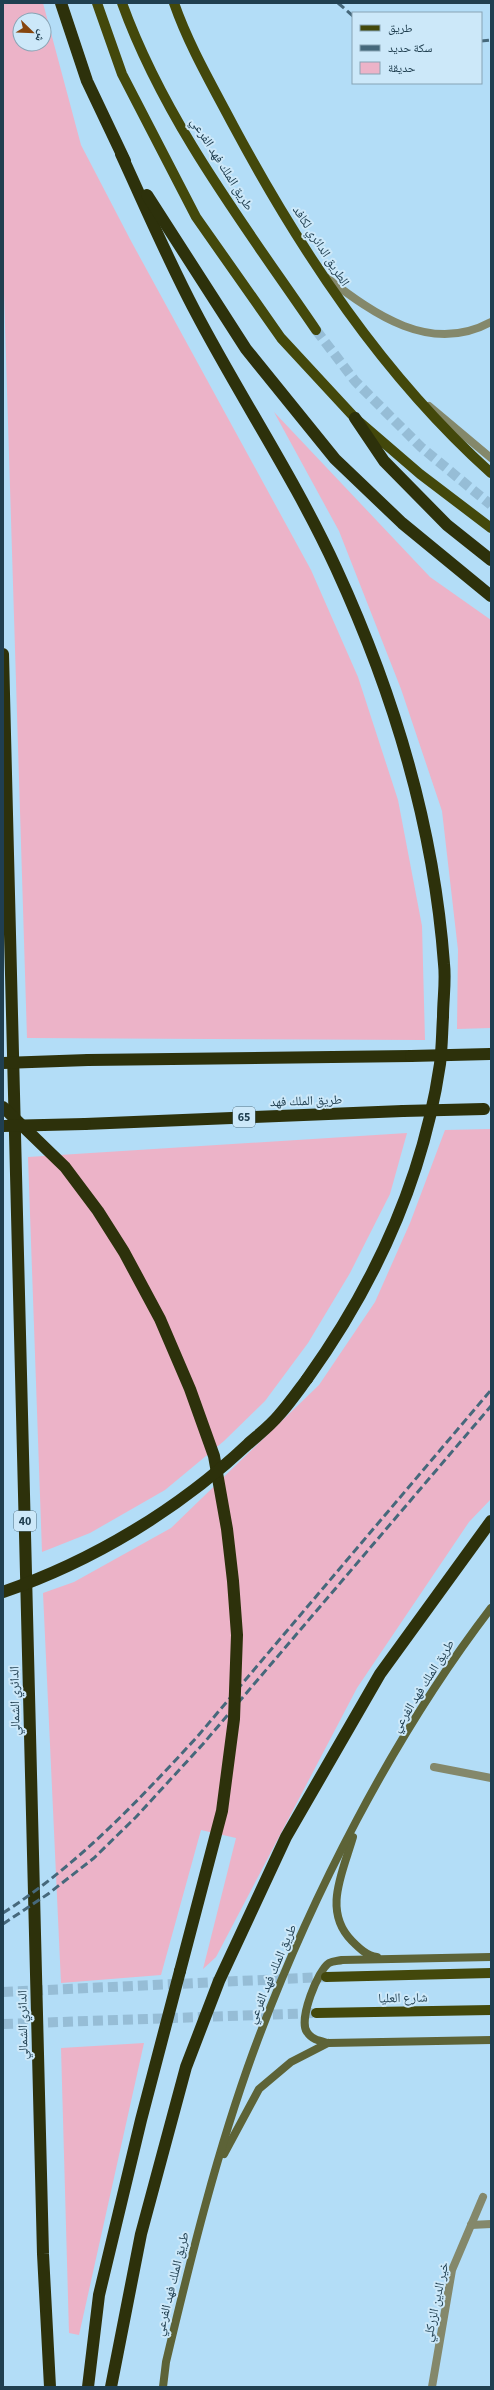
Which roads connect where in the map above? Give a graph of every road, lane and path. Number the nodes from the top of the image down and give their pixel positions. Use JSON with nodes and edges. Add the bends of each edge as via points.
{"nodes":[{"id":1,"x":61,"y":3,"type":"edge"},
{"id":2,"x":96,"y":3,"type":"edge"},
{"id":3,"x":122,"y":3,"type":"edge"},
{"id":4,"x":174,"y":3,"type":"edge"},
{"id":5,"x":121,"y":154,"type":"junction"},
{"id":6,"x":322,"y":274,"type":"junction"},
{"id":7,"x":491,"y":322,"type":"edge"},
{"id":8,"x":316,"y":330,"type":"tunnel mouth"},
{"id":9,"x":405,"y":386,"type":"junction"},
{"id":10,"x":355,"y":418,"type":"junction"},
{"id":11,"x":491,"y":458,"type":"edge"},
{"id":12,"x":491,"y":473,"type":"edge"},
{"id":13,"x":491,"y":528,"type":"edge"},
{"id":14,"x":491,"y":560,"type":"edge"},
{"id":15,"x":491,"y":596,"type":"edge"},
{"id":16,"x":3,"y":654,"type":"edge"},
{"id":17,"x":490,"y":1054,"type":"edge"},
{"id":18,"x":3,"y":1063,"type":"edge"},
{"id":19,"x":3,"y":1107,"type":"edge"},
{"id":20,"x":487,"y":1108,"type":"edge"},
{"id":21,"x":3,"y":1126,"type":"edge"},
{"id":22,"x":491,"y":1521,"type":"edge"},
{"id":23,"x":3,"y":1592,"type":"edge"},
{"id":24,"x":491,"y":1608,"type":"edge"},
{"id":25,"x":434,"y":1767,"type":"dead end"},
{"id":26,"x":491,"y":1778,"type":"edge"},
{"id":27,"x":360,"y":1816,"type":"junction"},
{"id":28,"x":491,"y":1958,"type":"edge"},
{"id":29,"x":404,"y":1960,"type":"junction"},
{"id":30,"x":491,"y":1973,"type":"edge"},
{"id":31,"x":326,"y":1978,"type":"tunnel mouth"},
{"id":32,"x":491,"y":2010,"type":"edge"},
{"id":33,"x":316,"y":2013,"type":"tunnel mouth"},
{"id":34,"x":491,"y":2040,"type":"edge"},
{"id":35,"x":328,"y":2043,"type":"junction"},
{"id":36,"x":214,"y":2173,"type":"junction"},
{"id":37,"x":483,"y":2197,"type":"dead end"},
{"id":38,"x":491,"y":2224,"type":"edge"},
{"id":39,"x":471,"y":2225,"type":"junction"},
{"id":40,"x":50,"y":2387,"type":"edge"},
{"id":41,"x":88,"y":2387,"type":"edge"},
{"id":42,"x":111,"y":2387,"type":"edge"},
{"id":43,"x":163,"y":2387,"type":"edge"},
{"id":44,"x":432,"y":2387,"type":"edge"}],
"edges":[{"from":1,"to":5,"type":"highway","via":[[87,81]]},
{"from":2,"to":10,"type":"main road","via":[[122,74],[196,217],[281,338]]},
{"from":3,"to":8,"type":"main road","name":"طريق الملك فهد الفرعي","via":[[138,47],[202,162]]},
{"from":4,"to":6,"type":"main road","name":"الطريق الدائري لكافد","via":[[185,34],[259,172]]},
{"from":5,"to":15,"type":"highway","via":[[246,349],[335,460],[402,523]]},
{"from":5,"to":23,"type":"highway","bridge":true,"via":[[194,310],[283,464],[336,568],[386,691],[415,786],[435,885],[445,967],[440,1062],[430,1120],[415,1170],[382,1257],[335,1340],[278,1416],[225,1466],[155,1518],[53,1573]]},
{"from":6,"to":7,"type":"street","via":[[358,301],[392,322],[412,330],[437,334],[462,332]]},
{"from":6,"to":9,"type":"main road","name":"الطريق الدائري لكافد"},
{"from":9,"to":11,"type":"street"},
{"from":9,"to":12,"type":"main road","name":"الطريق الدائري لكافد"},
{"from":10,"to":13,"type":"main road","via":[[420,474]]},
{"from":10,"to":14,"type":"highway","via":[[384,461],[446,525]]},
{"from":16,"to":40,"type":"highway","name":"الدائري الشمالي","number":"40","via":[[43,2254]]},
{"from":17,"to":18,"type":"highway","bridge":true},
{"from":19,"to":41,"type":"highway","bridge":true,"via":[[65,1167],[98,1211],[124,1252],[160,1319],[190,1388],[214,1456],[227,1529],[237,1635],[234,1719],[222,1812],[141,2120],[99,2294]]},
{"from":20,"to":21,"type":"highway","name":"طريق الملك فهد","number":"65","bridge":true},
{"from":22,"to":42,"type":"highway","via":[[380,1674],[286,1837],[219,1981],[186,2067],[141,2234]]},
{"from":24,"to":27,"type":"street","name":"طريق الملك فهد الفرعي","via":[[431,1694]]},
{"from":25,"to":26,"type":"street"},
{"from":27,"to":29,"type":"street","via":[[336,1895],[337,1916],[343,1932],[371,1956]]},
{"from":27,"to":36,"type":"street","name":"طريق الملك فهد الفرعي","via":[[318,1899],[254,2050]]},
{"from":28,"to":29,"type":"street"},
{"from":29,"to":35,"type":"street","via":[[342,1960],[329,1963],[322,1972],[304,2018],[306,2031],[313,2039]]},
{"from":30,"to":31,"type":"main road","name":"شارع العليا"},
{"from":32,"to":33,"type":"main road","name":"شارع العليا"},
{"from":34,"to":35,"type":"street"},
{"from":35,"to":36,"type":"street","via":[[291,2062],[259,2089]]},
{"from":36,"to":43,"type":"street","name":"طريق الملك فهد الفرعي","via":[[168,2355]]},
{"from":37,"to":39,"type":"street","name":"خير الدين الزركلي"},
{"from":38,"to":39,"type":"street"},
{"from":39,"to":44,"type":"street","name":"خير الدين الزركلي","via":[[452,2270]]}]}
